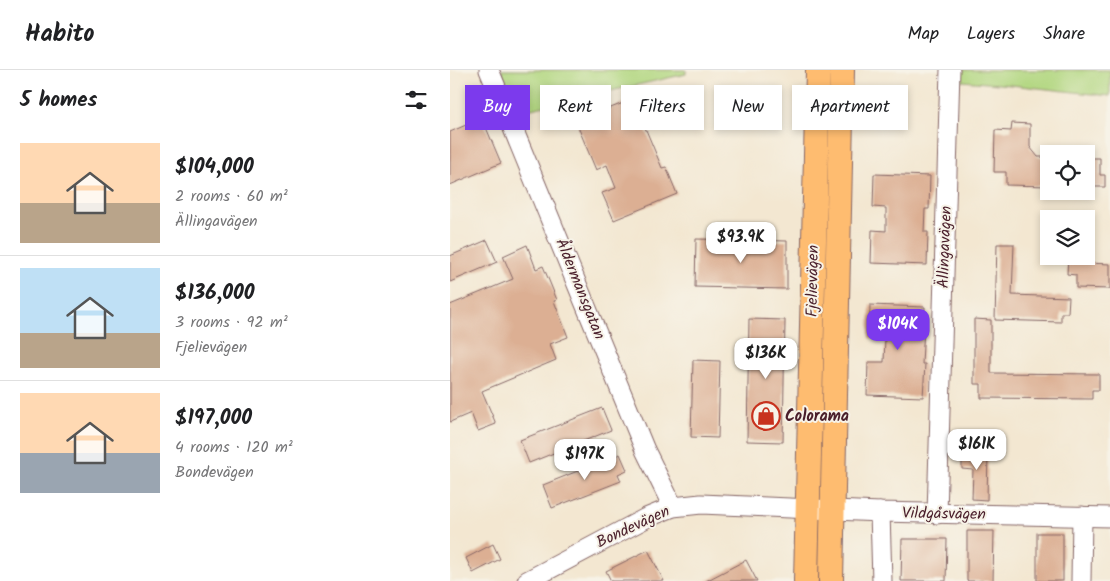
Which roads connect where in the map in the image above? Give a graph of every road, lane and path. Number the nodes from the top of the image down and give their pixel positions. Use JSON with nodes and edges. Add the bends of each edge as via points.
{"nodes":[{"id":1,"x":489,"y":70,"type":"edge"},
{"id":2,"x":818,"y":70,"type":"edge"},
{"id":3,"x":842,"y":70,"type":"edge"},
{"id":4,"x":950,"y":70,"type":"edge"},
{"id":5,"x":673,"y":508,"type":"junction"},
{"id":6,"x":806,"y":510,"type":"junction"},
{"id":7,"x":833,"y":510,"type":"junction"},
{"id":8,"x":880,"y":512,"type":"junction"},
{"id":9,"x":937,"y":514,"type":"junction"},
{"id":10,"x":1082,"y":516,"type":"junction"},
{"id":11,"x":1110,"y":516,"type":"edge"},
{"id":12,"x":527,"y":581,"type":"edge"},
{"id":13,"x":806,"y":581,"type":"edge"},
{"id":14,"x":831,"y":581,"type":"edge"},
{"id":15,"x":882,"y":581,"type":"edge"},
{"id":16,"x":1081,"y":581,"type":"edge"}],
"edges":[{"from":1,"to":5,"type":"street","name":"Åldermansgatan","via":[[645,450]]},
{"from":2,"to":6,"type":"main road","name":"Fjelievägen"},
{"from":3,"to":7,"type":"main road","name":"Fjelievägen"},
{"from":4,"to":9,"type":"street","name":"Ällingavägen"},
{"from":5,"to":6,"type":"street","name":"Bondevägen","via":[[701,504]]},
{"from":5,"to":12,"type":"street","name":"Bondevägen","via":[[646,518]]},
{"from":6,"to":7,"type":"street","name":"Vildgåsvägen"},
{"from":6,"to":13,"type":"main road","name":"Fjelievägen"},
{"from":7,"to":8,"type":"street","name":"Vildgåsvägen"},
{"from":7,"to":14,"type":"main road","name":"Fjelievägen"},
{"from":8,"to":9,"type":"street","name":"Vildgåsvägen"},
{"from":8,"to":15,"type":"street"},
{"from":9,"to":10,"type":"street","name":"Vildgåsvägen"},
{"from":10,"to":11,"type":"street","name":"Vildgåsvägen"},
{"from":10,"to":16,"type":"street"}]}
